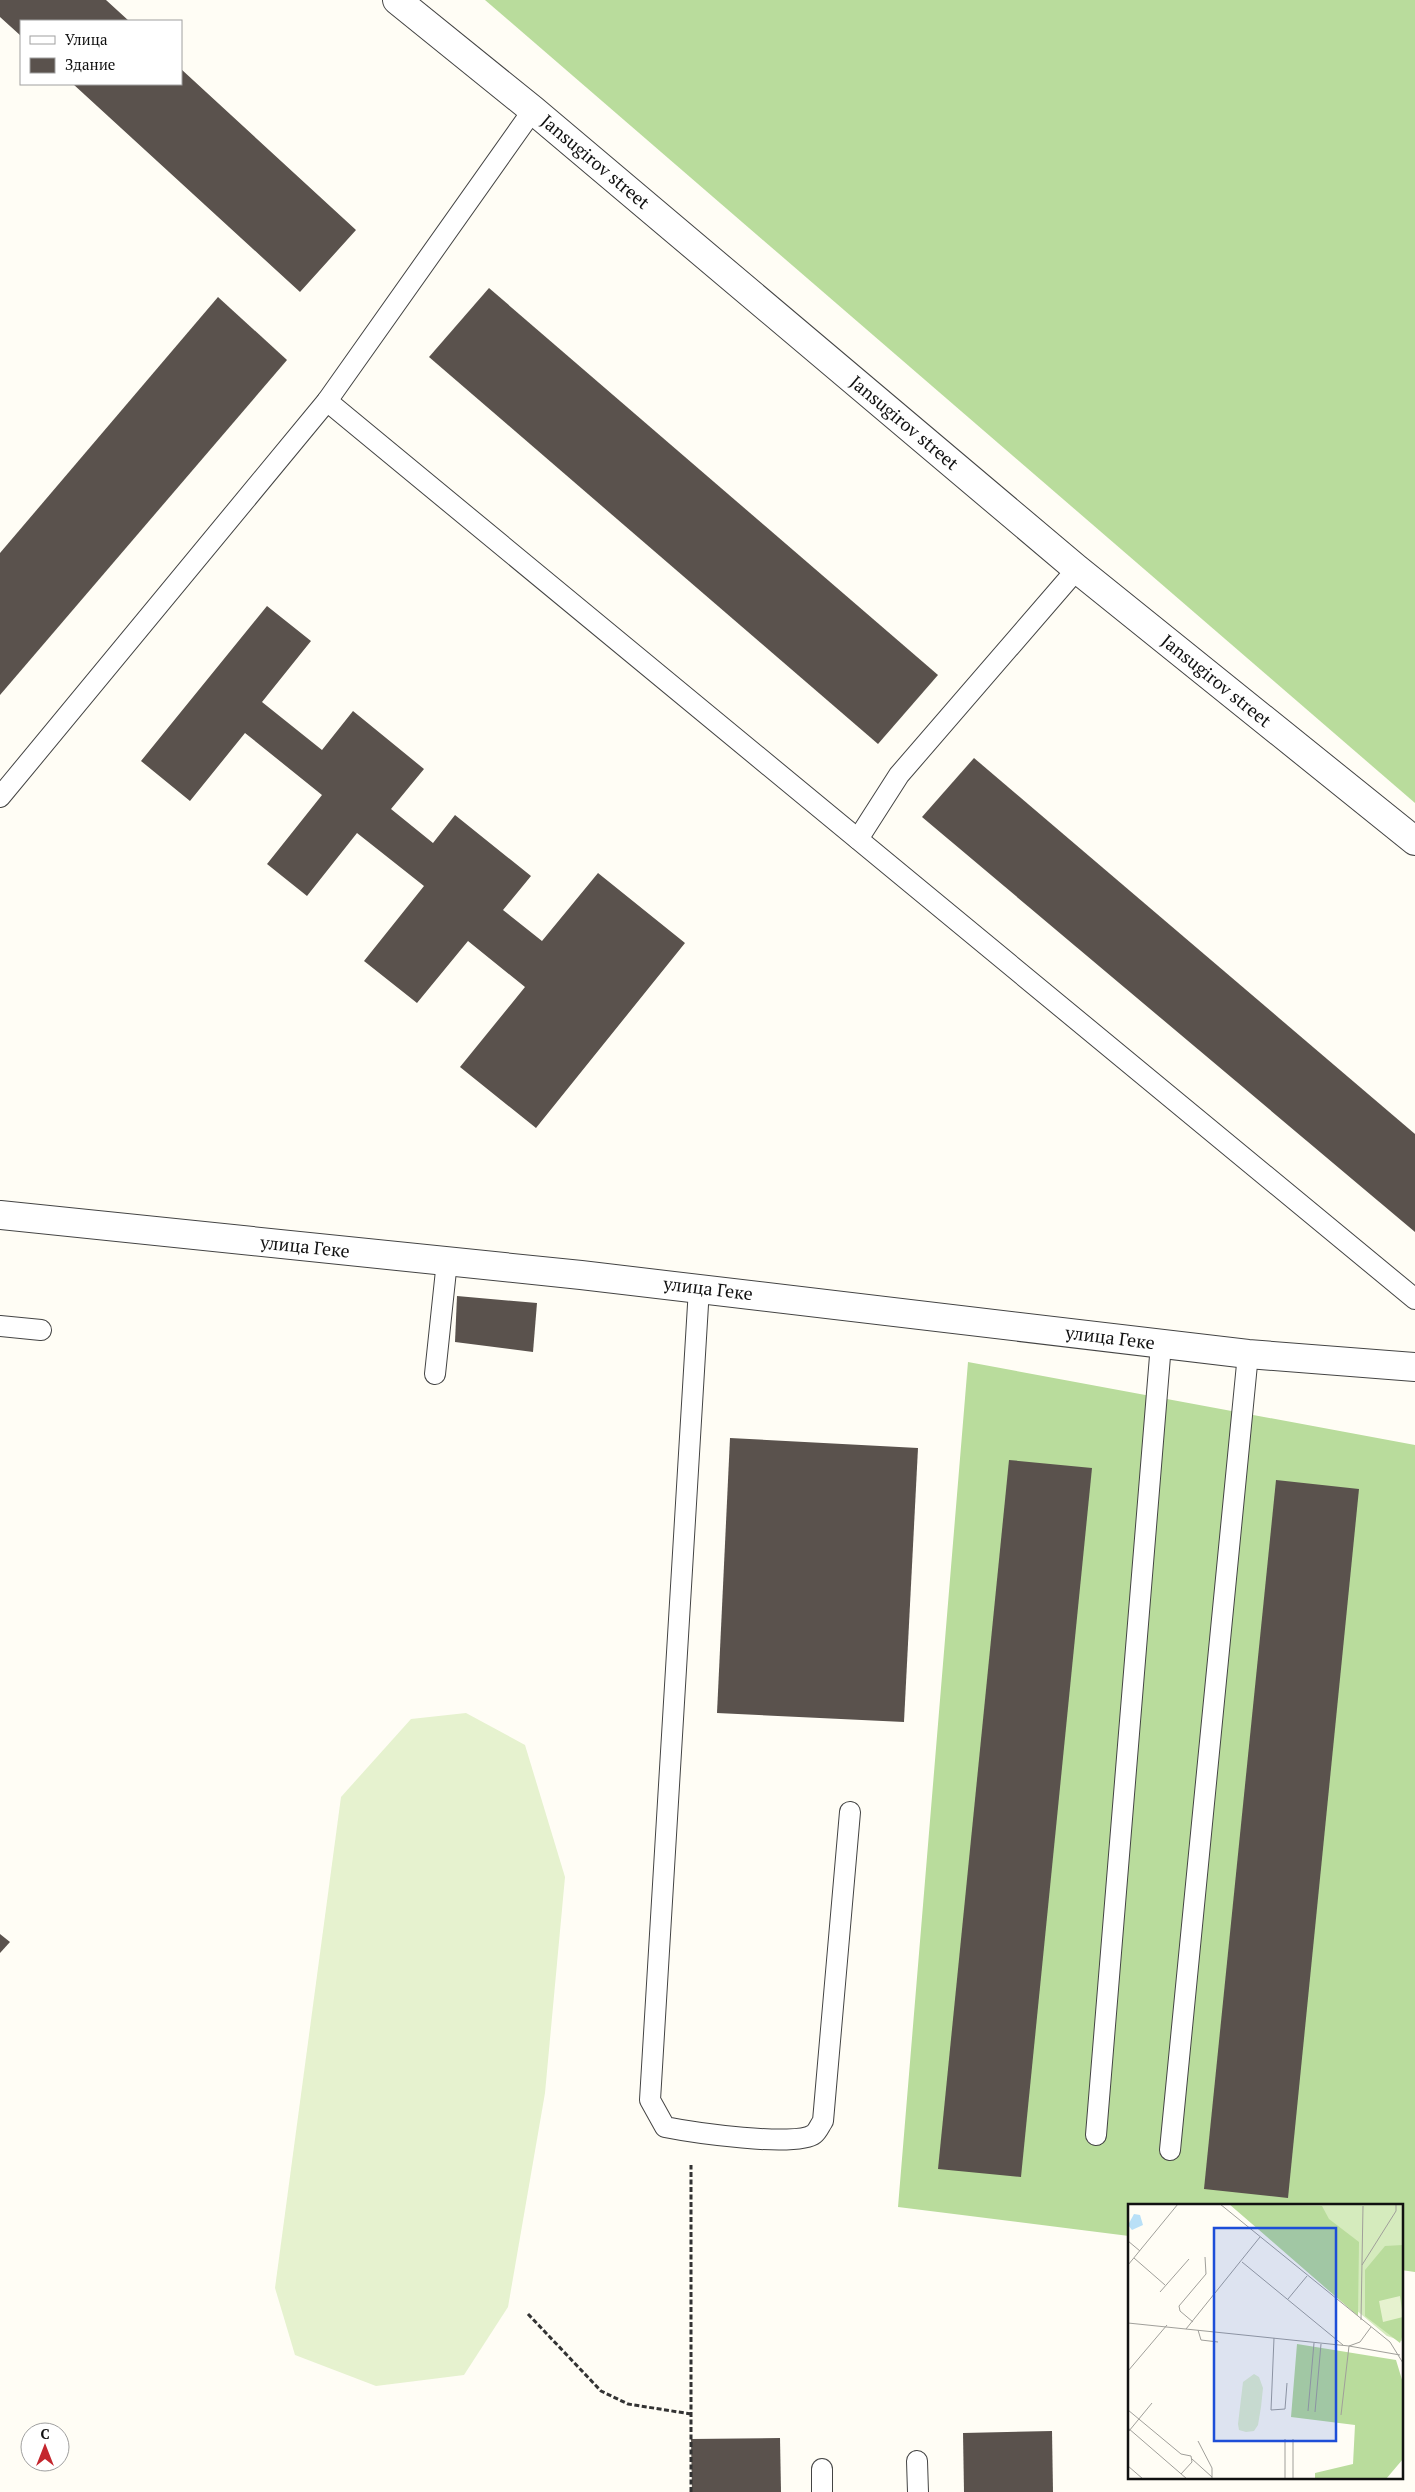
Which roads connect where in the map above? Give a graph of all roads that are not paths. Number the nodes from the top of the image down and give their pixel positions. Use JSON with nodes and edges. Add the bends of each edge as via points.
{"nodes":[{"id":1,"x":398,"y":0,"type":"edge"},
{"id":2,"x":533,"y":110,"type":"junction"},
{"id":3,"x":327,"y":401,"type":"junction"},
{"id":4,"x":1077,"y":569,"type":"junction"},
{"id":5,"x":0,"y":797,"type":"edge"},
{"id":6,"x":858,"y":839,"type":"junction"},
{"id":7,"x":1415,"y":841,"type":"edge"},
{"id":8,"x":0,"y":1216,"type":"edge"},
{"id":9,"x":447,"y":1261,"type":"junction"},
{"id":10,"x":699,"y":1288,"type":"junction"},
{"id":11,"x":1415,"y":1298,"type":"edge"},
{"id":12,"x":0,"y":1326,"type":"edge"},
{"id":13,"x":41,"y":1330,"type":"dead end"},
{"id":14,"x":1162,"y":1344,"type":"junction"},
{"id":15,"x":1248,"y":1354,"type":"junction"},
{"id":16,"x":1415,"y":1368,"type":"edge"},
{"id":17,"x":435,"y":1374,"type":"dead end"},
{"id":18,"x":850,"y":1812,"type":"dead end"},
{"id":19,"x":1096,"y":2135,"type":"dead end"},
{"id":20,"x":1170,"y":2150,"type":"dead end"},
{"id":21,"x":917,"y":2461,"type":"dead end"},
{"id":22,"x":822,"y":2469,"type":"dead end"},
{"id":23,"x":822,"y":2492,"type":"edge"},
{"id":24,"x":918,"y":2492,"type":"edge"}],
"edges":[{"from":1,"to":2,"type":"street","name":"Jansugirov street"},
{"from":2,"to":3,"type":"lane"},
{"from":2,"to":4,"type":"street","name":"Jansugirov street"},
{"from":3,"to":5,"type":"lane"},
{"from":3,"to":6,"type":"lane"},
{"from":4,"to":6,"type":"lane","via":[[899,775]]},
{"from":4,"to":7,"type":"street","name":"Jansugirov street"},
{"from":6,"to":11,"type":"lane"},
{"from":8,"to":9,"type":"street","name":"улица Геке"},
{"from":9,"to":10,"type":"street","name":"улица Геке"},
{"from":9,"to":17,"type":"lane"},
{"from":10,"to":14,"type":"street","name":"улица Геке"},
{"from":10,"to":18,"type":"lane","via":[[650,2100],[666,2127],[793,2141],[814,2134],[823,2121]]},
{"from":12,"to":13,"type":"lane"},
{"from":14,"to":15,"type":"street","name":"улица Геке"},
{"from":14,"to":19,"type":"lane"},
{"from":15,"to":16,"type":"street","name":"улица Геке"},
{"from":15,"to":20,"type":"lane"},
{"from":21,"to":24,"type":"lane"},
{"from":22,"to":23,"type":"lane"}]}
